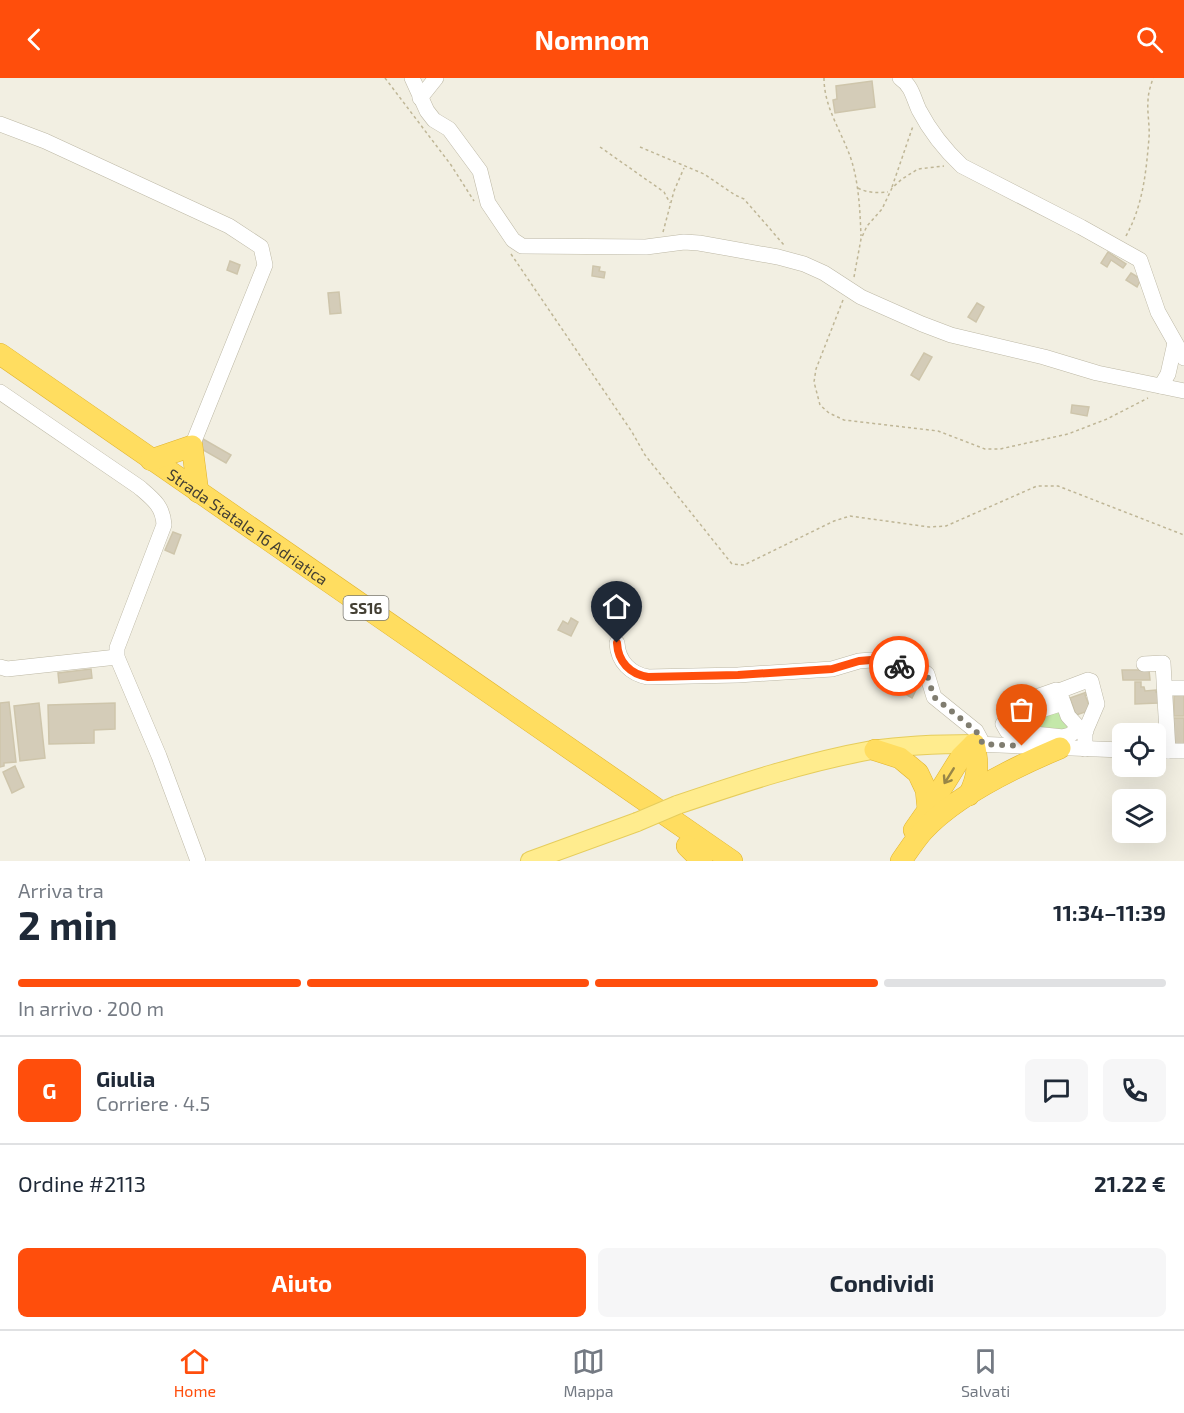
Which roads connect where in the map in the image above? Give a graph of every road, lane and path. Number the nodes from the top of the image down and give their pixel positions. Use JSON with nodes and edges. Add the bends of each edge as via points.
{"nodes":[{"id":1,"x":385,"y":78,"type":"edge"},
{"id":2,"x":412,"y":78,"type":"edge"},
{"id":3,"x":436,"y":78,"type":"edge"},
{"id":4,"x":824,"y":78,"type":"edge"},
{"id":5,"x":900,"y":78,"type":"edge"},
{"id":6,"x":1153,"y":78,"type":"edge"},
{"id":7,"x":420,"y":98,"type":"junction"},
{"id":8,"x":918,"y":106,"type":"junction"},
{"id":9,"x":0,"y":124,"type":"edge"},
{"id":10,"x":600,"y":147,"type":"dead end"},
{"id":11,"x":640,"y":147,"type":"dead end"},
{"id":12,"x":962,"y":166,"type":"junction"},
{"id":13,"x":685,"y":167,"type":"junction"},
{"id":14,"x":857,"y":188,"type":"junction"},
{"id":15,"x":892,"y":188,"type":"junction"},
{"id":16,"x":890,"y":192,"type":"junction"},
{"id":17,"x":475,"y":203,"type":"dead end"},
{"id":18,"x":670,"y":203,"type":"junction"},
{"id":19,"x":861,"y":239,"type":"junction"},
{"id":20,"x":665,"y":244,"type":"junction"},
{"id":21,"x":506,"y":248,"type":"dead end"},
{"id":22,"x":1120,"y":248,"type":"junction"},
{"id":23,"x":804,"y":264,"type":"junction"},
{"id":24,"x":849,"y":289,"type":"junction"},
{"id":25,"x":1175,"y":343,"type":"junction"},
{"id":26,"x":0,"y":354,"type":"edge"},
{"id":27,"x":1184,"y":358,"type":"edge"},
{"id":28,"x":0,"y":369,"type":"edge"},
{"id":29,"x":1172,"y":388,"type":"edge"},
{"id":30,"x":0,"y":392,"type":"edge"},
{"id":31,"x":192,"y":446,"type":"junction"},
{"id":32,"x":151,"y":460,"type":"junction"},
{"id":33,"x":198,"y":492,"type":"junction"},
{"id":34,"x":1184,"y":535,"type":"edge"},
{"id":35,"x":617,"y":643,"type":"dead end"},
{"id":36,"x":117,"y":657,"type":"junction"},
{"id":37,"x":1144,"y":664,"type":"dead end"},
{"id":38,"x":0,"y":667,"type":"edge"},
{"id":39,"x":1061,"y":697,"type":"junction"},
{"id":40,"x":1162,"y":723,"type":"edge"},
{"id":41,"x":1083,"y":729,"type":"junction"},
{"id":42,"x":979,"y":744,"type":"junction"},
{"id":43,"x":1060,"y":748,"type":"junction"},
{"id":44,"x":1085,"y":749,"type":"junction"},
{"id":45,"x":874,"y":750,"type":"junction"},
{"id":46,"x":1112,"y":750,"type":"edge"},
{"id":47,"x":1166,"y":751,"type":"edge"},
{"id":48,"x":1184,"y":751,"type":"edge"},
{"id":49,"x":969,"y":795,"type":"junction"},
{"id":50,"x":928,"y":810,"type":"junction"},
{"id":51,"x":687,"y":846,"type":"junction"},
{"id":52,"x":198,"y":861,"type":"edge"},
{"id":53,"x":530,"y":861,"type":"edge"},
{"id":54,"x":702,"y":861,"type":"edge"},
{"id":55,"x":709,"y":861,"type":"edge"},
{"id":56,"x":732,"y":861,"type":"edge"},
{"id":57,"x":891,"y":861,"type":"edge"},
{"id":58,"x":901,"y":861,"type":"edge"}],
"edges":[{"from":1,"to":17,"type":"path"},
{"from":2,"to":7,"type":"street"},
{"from":3,"to":7,"type":"street"},
{"from":4,"to":14,"type":"path","via":[[824,92],[845,143]]},
{"from":5,"to":8,"type":"street","via":[[909,85]]},
{"from":6,"to":22,"type":"path","via":[[1148,100],[1145,186],[1139,209]]},
{"from":7,"to":20,"type":"street","via":[[434,120],[449,129],[480,171],[488,203],[513,240],[522,246]]},
{"from":8,"to":12,"type":"street","via":[[950,156]]},
{"from":8,"to":15,"type":"path"},
{"from":9,"to":31,"type":"street","via":[[229,226],[261,247],[265,266]]},
{"from":10,"to":18,"type":"path","via":[[664,192]]},
{"from":11,"to":13,"type":"path"},
{"from":12,"to":15,"type":"path","via":[[918,169]]},
{"from":12,"to":22,"type":"street"},
{"from":13,"to":18,"type":"path"},
{"from":13,"to":23,"type":"path","via":[[744,199]]},
{"from":14,"to":16,"type":"path"},
{"from":14,"to":19,"type":"path"},
{"from":15,"to":16,"type":"path"},
{"from":16,"to":19,"type":"path"},
{"from":18,"to":20,"type":"path","via":[[663,232]]},
{"from":19,"to":24,"type":"path"},
{"from":20,"to":23,"type":"street","via":[[699,243]]},
{"from":21,"to":34,"type":"path","via":[[645,455],[732,564],[744,565],[850,516],[946,526],[1043,485],[1058,486]]},
{"from":22,"to":25,"type":"street","via":[[1140,260],[1158,312]]},
{"from":23,"to":24,"type":"street"},
{"from":24,"to":29,"type":"street","via":[[951,334],[1097,373]]},
{"from":24,"to":29,"type":"path","via":[[814,382],[820,405],[844,420],[938,431],[985,449],[1000,449],[1068,434]]},
{"from":25,"to":27,"type":"street"},
{"from":25,"to":29,"type":"street","via":[[1168,374]]},
{"from":26,"to":32,"type":"highway","name":"Strada Statale 16 Adriatica","number":"SS16"},
{"from":28,"to":51,"type":"highway","name":"Strada Statale 16 Adriatica","number":"SS16"},
{"from":30,"to":36,"type":"street","via":[[139,487],[158,502],[163,513],[164,525],[117,648]]},
{"from":31,"to":32,"type":"highway"},
{"from":31,"to":33,"type":"highway"},
{"from":32,"to":33,"type":"highway","name":"Strada Statale 16 Adriatica","number":"SS16"},
{"from":33,"to":56,"type":"highway","name":"Strada Statale 16 Adriatica","number":"SS16"},
{"from":35,"to":42,"type":"street","via":[[625,666],[636,675],[648,677],[832,669],[871,660],[924,672],[934,697],[976,731]]},
{"from":36,"to":38,"type":"street"},
{"from":36,"to":52,"type":"street"},
{"from":37,"to":40,"type":"street","via":[[1163,663]]},
{"from":39,"to":41,"type":"street","via":[[1068,716]]},
{"from":39,"to":41,"type":"street","via":[[1090,681],[1097,704]]},
{"from":39,"to":41,"type":"street","via":[[1041,710],[1038,699],[1023,703],[1005,720],[1004,729],[1064,737]]},
{"from":41,"to":44,"type":"street"},
{"from":42,"to":43,"type":"street"},
{"from":42,"to":45,"type":"main road"},
{"from":42,"to":49,"type":"highway","via":[[976,780]]},
{"from":42,"to":50,"type":"highway","one_way":true,"via":[[961,758]]},
{"from":43,"to":44,"type":"street"},
{"from":43,"to":49,"type":"highway","via":[[1018,765]]},
{"from":44,"to":46,"type":"street"},
{"from":45,"to":50,"type":"highway","via":[[900,758],[918,772],[926,790]]},
{"from":45,"to":53,"type":"main road","bridge":true,"via":[[762,776]]},
{"from":47,"to":48,"type":"street"},
{"from":49,"to":58,"type":"highway","via":[[922,832]]},
{"from":50,"to":57,"type":"highway"},
{"from":51,"to":54,"type":"highway"},
{"from":51,"to":55,"type":"highway","name":"Strada Statale 16 Adriatica","number":"SS16"}]}
